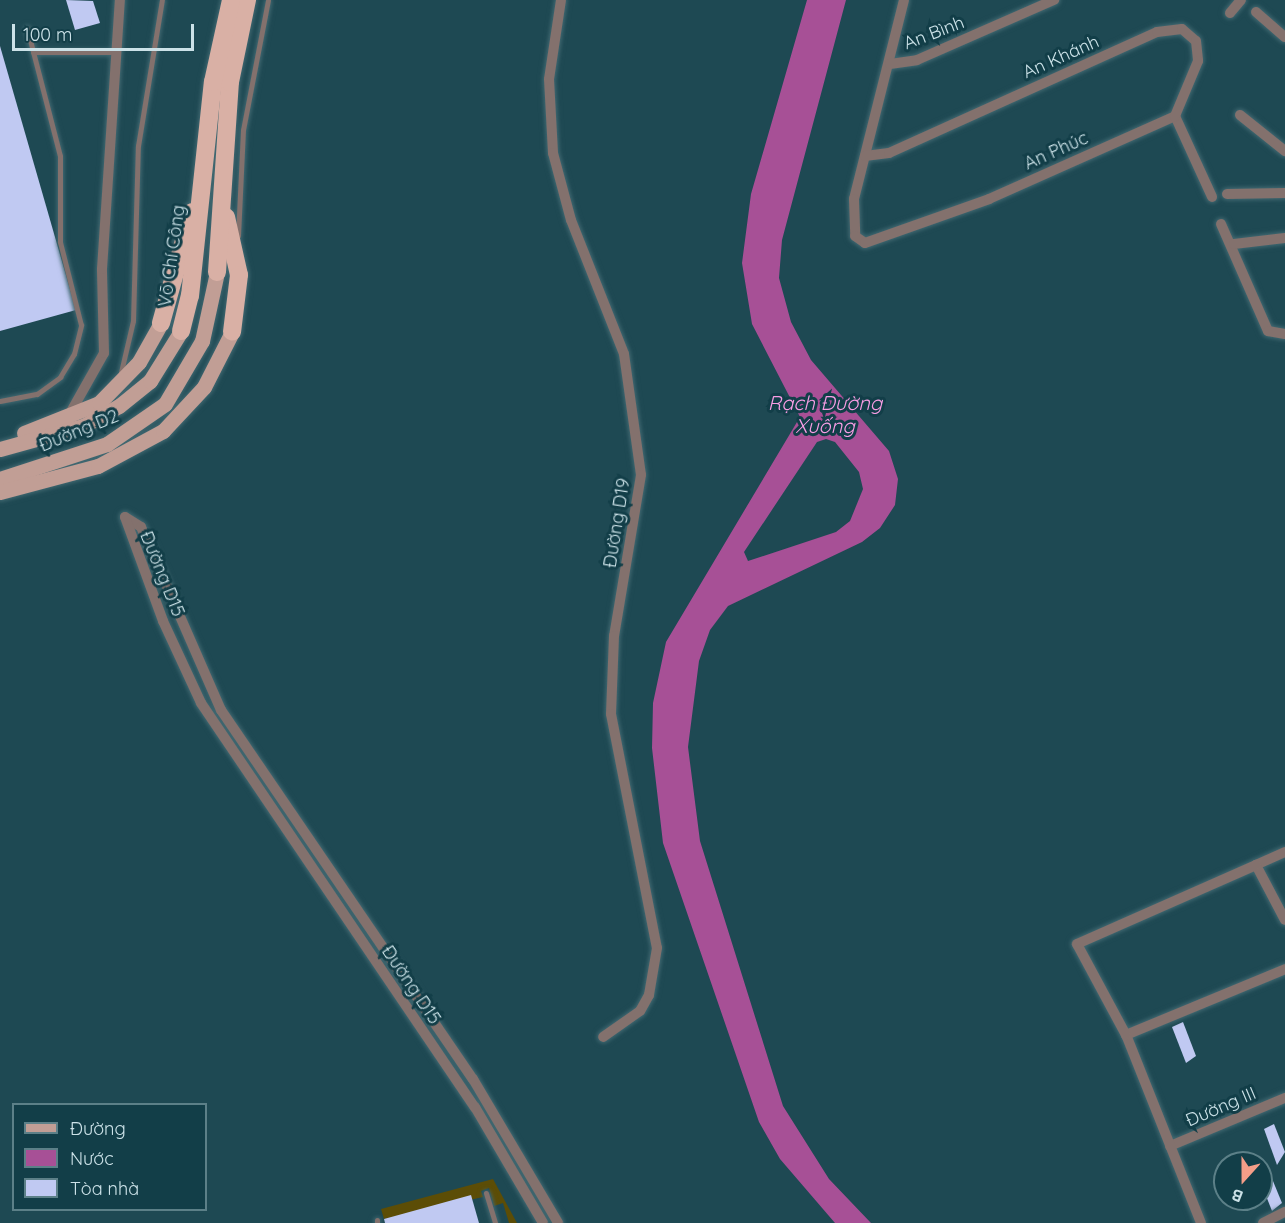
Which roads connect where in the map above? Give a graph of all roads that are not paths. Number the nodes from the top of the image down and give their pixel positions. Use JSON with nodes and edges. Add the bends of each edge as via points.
{"nodes":[{"id":1,"x":120,"y":0,"type":"edge"},
{"id":2,"x":162,"y":0,"type":"edge"},
{"id":3,"x":231,"y":0,"type":"edge"},
{"id":4,"x":247,"y":0,"type":"edge"},
{"id":5,"x":268,"y":0,"type":"edge"},
{"id":6,"x":561,"y":0,"type":"edge"},
{"id":7,"x":904,"y":0,"type":"edge"},
{"id":8,"x":1054,"y":0,"type":"edge"},
{"id":9,"x":1241,"y":0,"type":"edge"},
{"id":10,"x":1256,"y":12,"type":"dead end"},
{"id":11,"x":1230,"y":13,"type":"dead end"},
{"id":12,"x":27,"y":28,"type":"dead end"},
{"id":13,"x":1285,"y":37,"type":"edge"},
{"id":14,"x":33,"y":52,"type":"junction"},
{"id":15,"x":115,"y":52,"type":"junction"},
{"id":16,"x":890,"y":64,"type":"junction"},
{"id":17,"x":222,"y":82,"type":"junction"},
{"id":18,"x":1239,"y":115,"type":"dead end"},
{"id":19,"x":1175,"y":116,"type":"junction"},
{"id":20,"x":1285,"y":151,"type":"edge"},
{"id":21,"x":865,"y":156,"type":"junction"},
{"id":22,"x":212,"y":184,"type":"junction"},
{"id":23,"x":1285,"y":193,"type":"edge"},
{"id":24,"x":1227,"y":194,"type":"dead end"},
{"id":25,"x":1212,"y":197,"type":"dead end"},
{"id":26,"x":1221,"y":224,"type":"dead end"},
{"id":27,"x":1285,"y":238,"type":"edge"},
{"id":28,"x":1234,"y":244,"type":"junction"},
{"id":29,"x":235,"y":255,"type":"junction"},
{"id":30,"x":217,"y":272,"type":"joint"},
{"id":31,"x":161,"y":323,"type":"joint"},
{"id":32,"x":181,"y":332,"type":"joint"},
{"id":33,"x":232,"y":332,"type":"joint"},
{"id":34,"x":1285,"y":334,"type":"edge"},
{"id":35,"x":0,"y":401,"type":"edge"},
{"id":36,"x":99,"y":403,"type":"junction"},
{"id":37,"x":67,"y":417,"type":"junction"},
{"id":38,"x":0,"y":440,"type":"edge"},
{"id":39,"x":0,"y":449,"type":"edge"},
{"id":40,"x":0,"y":479,"type":"edge"},
{"id":41,"x":0,"y":492,"type":"edge"},
{"id":42,"x":1285,"y":852,"type":"edge"},
{"id":43,"x":1256,"y":865,"type":"junction"},
{"id":44,"x":1285,"y":920,"type":"edge"},
{"id":45,"x":1285,"y":969,"type":"edge"},
{"id":46,"x":1126,"y":1035,"type":"junction"},
{"id":47,"x":603,"y":1037,"type":"dead end"},
{"id":48,"x":1285,"y":1098,"type":"edge"},
{"id":49,"x":1170,"y":1146,"type":"junction"},
{"id":50,"x":486,"y":1193,"type":"dead end"},
{"id":51,"x":1285,"y":1212,"type":"edge"},
{"id":52,"x":495,"y":1223,"type":"edge"},
{"id":53,"x":543,"y":1223,"type":"edge"},
{"id":54,"x":558,"y":1223,"type":"edge"},
{"id":55,"x":1201,"y":1223,"type":"edge"},
{"id":56,"x":1263,"y":1223,"type":"edge"}],
"edges":[{"from":1,"to":15,"type":"street"},
{"from":2,"to":36,"type":"lane","via":[[138,146],[130,353]]},
{"from":3,"to":17,"type":"highway"},
{"from":4,"to":17,"type":"highway"},
{"from":5,"to":29,"type":"lane","via":[[243,130]]},
{"from":6,"to":47,"type":"street","name":"Đường D19","via":[[549,79],[553,153],[571,220],[624,354],[641,475],[614,636],[611,714],[657,948],[652,984],[640,1011]]},
{"from":7,"to":16,"type":"street"},
{"from":8,"to":16,"type":"street","name":"An Bình","via":[[916,60]]},
{"from":9,"to":11,"type":"street"},
{"from":10,"to":13,"type":"street"},
{"from":12,"to":14,"type":"lane"},
{"from":14,"to":15,"type":"lane"},
{"from":14,"to":35,"type":"lane","via":[[60,156],[60,242],[81,325],[74,354],[60,377],[37,394]]},
{"from":15,"to":37,"type":"street","via":[[102,269],[104,353]]},
{"from":16,"to":21,"type":"street"},
{"from":17,"to":22,"type":"highway","name":"Võ Chí Công"},
{"from":18,"to":20,"type":"street"},
{"from":19,"to":21,"type":"street","name":"An Phúc","via":[[989,199],[865,243],[855,236],[854,199]]},
{"from":19,"to":21,"type":"street","name":"An Khánh","via":[[1198,61],[1196,41],[1182,29],[1156,32],[889,153]]},
{"from":19,"to":25,"type":"street"},
{"from":22,"to":29,"type":"highway","name":"Võ Chí Công"},
{"from":22,"to":30,"type":"highway","name":"Võ Chí Công"},
{"from":22,"to":31,"type":"highway","name":"Võ Chí Công"},
{"from":22,"to":32,"type":"highway","name":"Võ Chí Công"},
{"from":23,"to":24,"type":"street"},
{"from":26,"to":28,"type":"street"},
{"from":27,"to":28,"type":"street"},
{"from":28,"to":34,"type":"street","via":[[1268,330]]},
{"from":29,"to":33,"type":"highway","name":"Võ Chí Công","via":[[238,294]]},
{"from":30,"to":40,"type":"main road","name":"Đường D2","via":[[202,341],[165,404],[107,444]]},
{"from":31,"to":36,"type":"main road","name":"Đường D2","via":[[139,362]]},
{"from":32,"to":39,"type":"main road","name":"Đường D2","via":[[150,381],[119,406],[82,426]]},
{"from":33,"to":41,"type":"main road","name":"Đường D2","via":[[204,387],[163,431],[98,466]]},
{"from":36,"to":37,"type":"main road","name":"Đường D2"},
{"from":37,"to":38,"type":"main road","name":"Đường D2"},
{"from":42,"to":43,"type":"street"},
{"from":43,"to":44,"type":"street"},
{"from":43,"to":46,"type":"street","via":[[1077,944]]},
{"from":45,"to":46,"type":"street"},
{"from":46,"to":49,"type":"street"},
{"from":48,"to":49,"type":"street","name":"Đường III"},
{"from":49,"to":55,"type":"street"},
{"from":50,"to":52,"type":"lane"},
{"from":51,"to":56,"type":"street"},
{"from":53,"to":54,"type":"street","name":"Đường D15","via":[[475,1107],[201,703],[163,621],[125,517],[141,527],[221,710],[473,1079]]}]}
